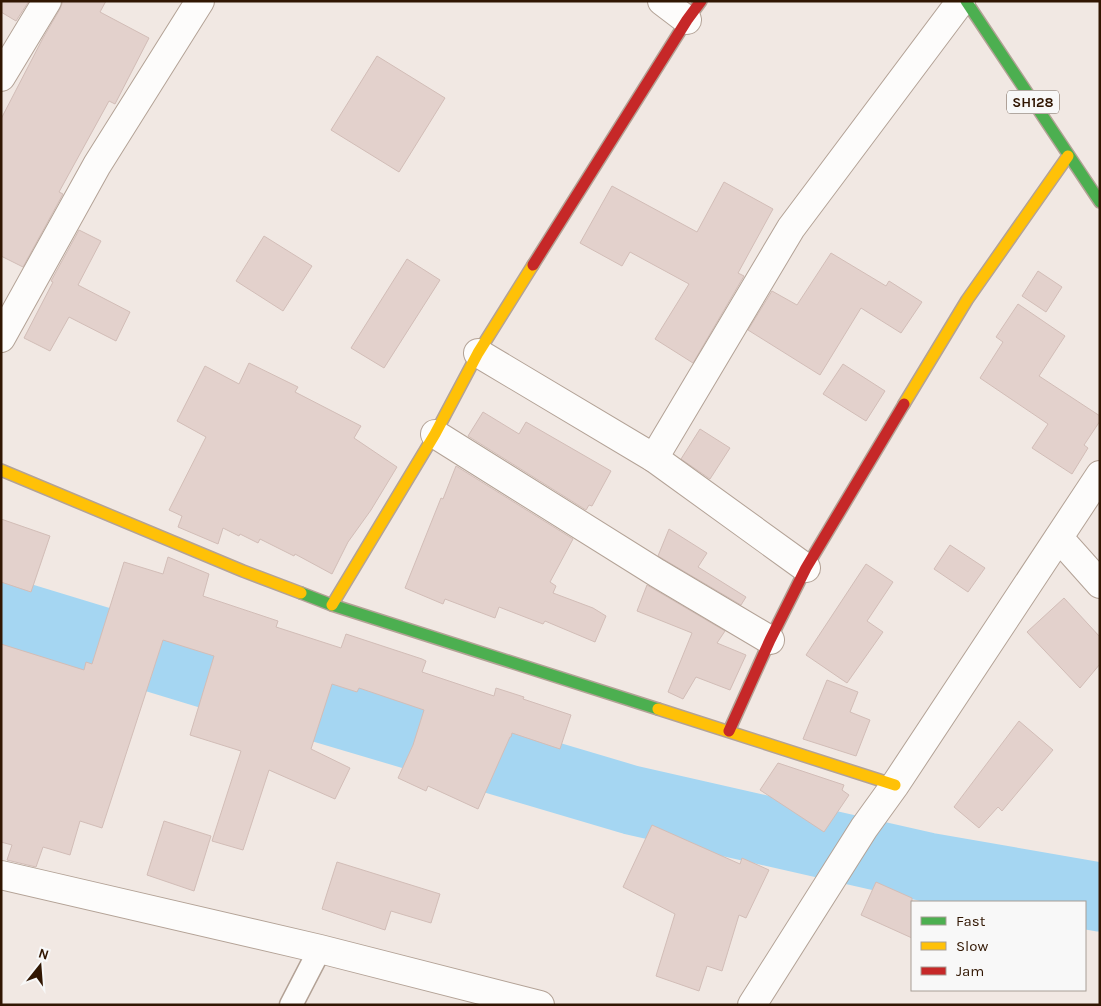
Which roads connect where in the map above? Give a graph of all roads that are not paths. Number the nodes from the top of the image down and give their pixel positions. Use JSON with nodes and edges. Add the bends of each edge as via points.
{"nodes":[{"id":1,"x":47,"y":1,"type":"edge"},
{"id":2,"x":200,"y":1,"type":"edge"},
{"id":3,"x":662,"y":1,"type":"edge"},
{"id":4,"x":961,"y":1,"type":"edge"},
{"id":5,"x":966,"y":1,"type":"edge"},
{"id":6,"x":694,"y":10,"type":"edge"},
{"id":7,"x":1,"y":77,"type":"edge"},
{"id":8,"x":1068,"y":156,"type":"junction"},
{"id":9,"x":1100,"y":202,"type":"edge"},
{"id":10,"x":1,"y":338,"type":"edge"},
{"id":11,"x":478,"y":353,"type":"junction"},
{"id":12,"x":435,"y":434,"type":"junction"},
{"id":13,"x":654,"y":458,"type":"junction"},
{"id":14,"x":1,"y":470,"type":"edge"},
{"id":15,"x":1100,"y":475,"type":"edge"},
{"id":16,"x":1058,"y":538,"type":"junction"},
{"id":17,"x":806,"y":568,"type":"junction"},
{"id":18,"x":1100,"y":584,"type":"edge"},
{"id":19,"x":332,"y":605,"type":"junction"},
{"id":20,"x":770,"y":640,"type":"junction"},
{"id":21,"x":729,"y":730,"type":"junction"},
{"id":22,"x":894,"y":785,"type":"junction"},
{"id":23,"x":1,"y":875,"type":"edge"},
{"id":24,"x":320,"y":950,"type":"junction"},
{"id":25,"x":291,"y":1005,"type":"edge"},
{"id":26,"x":540,"y":1005,"type":"edge"},
{"id":27,"x":752,"y":1005,"type":"edge"}],
"edges":[{"from":1,"to":7,"type":"street"},
{"from":2,"to":10,"type":"street","via":[[97,165]]},
{"from":3,"to":6,"type":"street"},
{"from":4,"to":13,"type":"street","via":[[791,228]]},
{"from":5,"to":8,"type":"street","number":"SH128"},
{"from":6,"to":11,"type":"street"},
{"from":8,"to":9,"type":"street","number":"SH128"},
{"from":8,"to":17,"type":"street","via":[[968,300]]},
{"from":11,"to":12,"type":"street"},
{"from":11,"to":13,"type":"street"},
{"from":12,"to":19,"type":"street"},
{"from":12,"to":20,"type":"street"},
{"from":13,"to":17,"type":"street"},
{"from":14,"to":19,"type":"street"},
{"from":15,"to":16,"type":"street"},
{"from":16,"to":18,"type":"street"},
{"from":16,"to":22,"type":"street"},
{"from":17,"to":20,"type":"street"},
{"from":19,"to":21,"type":"street"},
{"from":20,"to":21,"type":"street"},
{"from":21,"to":22,"type":"street"},
{"from":22,"to":27,"type":"street"},
{"from":23,"to":24,"type":"street"},
{"from":24,"to":25,"type":"lane"},
{"from":24,"to":26,"type":"street"}]}
